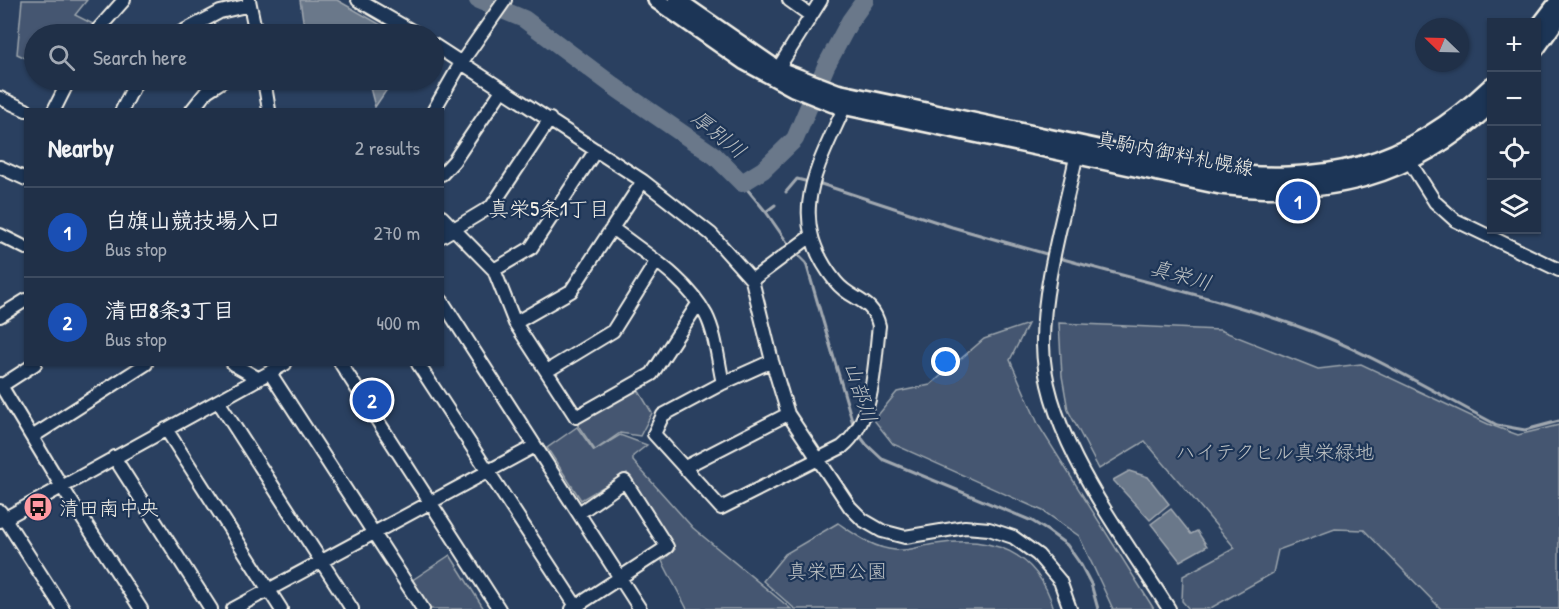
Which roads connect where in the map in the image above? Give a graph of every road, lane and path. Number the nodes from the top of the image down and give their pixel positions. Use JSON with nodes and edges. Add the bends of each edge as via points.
{"nodes":[{"id":1,"x":124,"y":0,"type":"edge"},
{"id":2,"x":358,"y":0,"type":"edge"},
{"id":3,"x":505,"y":0,"type":"edge"},
{"id":4,"x":656,"y":0,"type":"edge"},
{"id":5,"x":677,"y":0,"type":"edge"},
{"id":6,"x":789,"y":0,"type":"edge"},
{"id":7,"x":821,"y":0,"type":"edge"},
{"id":8,"x":1559,"y":0,"type":"edge"},
{"id":9,"x":250,"y":2,"type":"edge"},
{"id":10,"x":810,"y":15,"type":"junction"},
{"id":11,"x":1559,"y":17,"type":"edge"},
{"id":12,"x":1541,"y":23,"type":"edge"},
{"id":13,"x":103,"y":24,"type":"edge"},
{"id":14,"x":197,"y":24,"type":"edge"},
{"id":15,"x":254,"y":24,"type":"edge"},
{"id":16,"x":400,"y":24,"type":"edge"},
{"id":17,"x":1541,"y":42,"type":"edge"},
{"id":18,"x":444,"y":52,"type":"edge"},
{"id":19,"x":461,"y":63,"type":"junction"},
{"id":20,"x":775,"y":73,"type":"junction"},
{"id":21,"x":1487,"y":88,"type":"edge"},
{"id":22,"x":64,"y":90,"type":"edge"},
{"id":23,"x":133,"y":90,"type":"edge"},
{"id":24,"x":209,"y":90,"type":"edge"},
{"id":25,"x":266,"y":90,"type":"edge"},
{"id":26,"x":502,"y":90,"type":"junction"},
{"id":27,"x":0,"y":98,"type":"edge"},
{"id":28,"x":841,"y":100,"type":"junction"},
{"id":29,"x":55,"y":108,"type":"edge"},
{"id":30,"x":123,"y":108,"type":"edge"},
{"id":31,"x":194,"y":108,"type":"edge"},
{"id":32,"x":269,"y":108,"type":"edge"},
{"id":33,"x":435,"y":108,"type":"edge"},
{"id":34,"x":1487,"y":108,"type":"edge"},
{"id":35,"x":24,"y":109,"type":"edge"},
{"id":36,"x":550,"y":120,"type":"junction"},
{"id":37,"x":596,"y":150,"type":"junction"},
{"id":38,"x":1078,"y":150,"type":"junction"},
{"id":39,"x":1406,"y":157,"type":"junction"},
{"id":40,"x":0,"y":167,"type":"edge"},
{"id":41,"x":444,"y":172,"type":"edge"},
{"id":42,"x":24,"y":178,"type":"edge"},
{"id":43,"x":643,"y":181,"type":"junction"},
{"id":44,"x":444,"y":219,"type":"edge"},
{"id":45,"x":612,"y":228,"type":"junction"},
{"id":46,"x":454,"y":230,"type":"junction"},
{"id":47,"x":0,"y":235,"type":"edge"},
{"id":48,"x":444,"y":235,"type":"edge"},
{"id":49,"x":808,"y":238,"type":"junction"},
{"id":50,"x":12,"y":241,"type":"junction"},
{"id":51,"x":24,"y":247,"type":"edge"},
{"id":52,"x":0,"y":250,"type":"edge"},
{"id":53,"x":656,"y":262,"type":"junction"},
{"id":54,"x":495,"y":270,"type":"junction"},
{"id":55,"x":1559,"y":270,"type":"edge"},
{"id":56,"x":752,"y":280,"type":"junction"},
{"id":57,"x":24,"y":301,"type":"edge"},
{"id":58,"x":444,"y":304,"type":"edge"},
{"id":59,"x":698,"y":304,"type":"junction"},
{"id":60,"x":0,"y":316,"type":"edge"},
{"id":61,"x":515,"y":323,"type":"junction"},
{"id":62,"x":772,"y":361,"type":"junction"},
{"id":63,"x":32,"y":366,"type":"edge"},
{"id":64,"x":143,"y":366,"type":"edge"},
{"id":65,"x":238,"y":366,"type":"edge"},
{"id":66,"x":282,"y":366,"type":"edge"},
{"id":67,"x":341,"y":366,"type":"edge"},
{"id":68,"x":419,"y":366,"type":"edge"},
{"id":69,"x":547,"y":371,"type":"junction"},
{"id":70,"x":264,"y":376,"type":"junction"},
{"id":71,"x":723,"y":383,"type":"junction"},
{"id":72,"x":1,"y":385,"type":"edge"},
{"id":73,"x":218,"y":401,"type":"junction"},
{"id":74,"x":789,"y":414,"type":"junction"},
{"id":75,"x":166,"y":429,"type":"junction"},
{"id":76,"x":32,"y":436,"type":"junction"},
{"id":77,"x":535,"y":446,"type":"junction"},
{"id":78,"x":114,"y":457,"type":"junction"},
{"id":79,"x":818,"y":459,"type":"junction"},
{"id":80,"x":684,"y":467,"type":"junction"},
{"id":81,"x":488,"y":472,"type":"junction"},
{"id":82,"x":62,"y":487,"type":"junction"},
{"id":83,"x":430,"y":502,"type":"junction"},
{"id":84,"x":579,"y":513,"type":"junction"},
{"id":85,"x":2,"y":517,"type":"edge"},
{"id":86,"x":373,"y":532,"type":"junction"},
{"id":87,"x":321,"y":561,"type":"junction"},
{"id":88,"x":621,"y":579,"type":"junction"},
{"id":89,"x":269,"y":590,"type":"junction"},
{"id":90,"x":576,"y":608,"type":"edge"},
{"id":91,"x":63,"y":609,"type":"edge"},
{"id":92,"x":141,"y":609,"type":"edge"},
{"id":93,"x":211,"y":609,"type":"edge"},
{"id":94,"x":233,"y":609,"type":"edge"},
{"id":95,"x":281,"y":609,"type":"edge"},
{"id":96,"x":352,"y":609,"type":"edge"},
{"id":97,"x":423,"y":609,"type":"edge"},
{"id":98,"x":500,"y":609,"type":"edge"},
{"id":99,"x":640,"y":609,"type":"edge"},
{"id":100,"x":1070,"y":609,"type":"edge"},
{"id":101,"x":1169,"y":609,"type":"edge"}],
"edges":[{"from":1,"to":13,"type":"street"},
{"from":2,"to":16,"type":"street"},
{"from":3,"to":19,"type":"street"},
{"from":4,"to":20,"type":"main road","via":[[745,62]]},
{"from":5,"to":20,"type":"main road"},
{"from":6,"to":10,"type":"street"},
{"from":7,"to":10,"type":"street"},
{"from":8,"to":12,"type":"main road"},
{"from":9,"to":14,"type":"street"},
{"from":9,"to":15,"type":"street"},
{"from":10,"to":20,"type":"street"},
{"from":11,"to":17,"type":"main road"},
{"from":18,"to":19,"type":"street"},
{"from":19,"to":26,"type":"street"},
{"from":19,"to":33,"type":"street"},
{"from":20,"to":28,"type":"main road","name":"真駒内御料札幌線"},
{"from":21,"to":39,"type":"main road","name":"真駒内御料札幌線"},
{"from":22,"to":29,"type":"street"},
{"from":23,"to":30,"type":"street"},
{"from":24,"to":31,"type":"street"},
{"from":25,"to":32,"type":"street"},
{"from":26,"to":36,"type":"street"},
{"from":26,"to":41,"type":"street"},
{"from":27,"to":35,"type":"street"},
{"from":28,"to":38,"type":"main road","name":"真駒内御料札幌線"},
{"from":28,"to":49,"type":"street","via":[[815,169]]},
{"from":34,"to":39,"type":"main road","name":"真駒内御料札幌線","via":[[1470,124]]},
{"from":36,"to":37,"type":"street"},
{"from":36,"to":46,"type":"street","via":[[492,206]]},
{"from":37,"to":43,"type":"street"},
{"from":37,"to":54,"type":"street","via":[[531,248]]},
{"from":38,"to":39,"type":"main road","name":"真駒内御料札幌線","via":[[1220,186],[1265,192],[1352,183]]},
{"from":38,"to":101,"type":"street","via":[[1044,314],[1045,375],[1051,400],[1077,461]]},
{"from":39,"to":55,"type":"street","via":[[1435,202],[1455,220]]},
{"from":40,"to":42,"type":"street"},
{"from":43,"to":45,"type":"street"},
{"from":43,"to":56,"type":"street","via":[[711,234]]},
{"from":44,"to":46,"type":"street"},
{"from":45,"to":53,"type":"street"},
{"from":45,"to":61,"type":"street","via":[[571,291]]},
{"from":46,"to":48,"type":"street"},
{"from":46,"to":54,"type":"street"},
{"from":47,"to":50,"type":"street"},
{"from":49,"to":56,"type":"street"},
{"from":49,"to":79,"type":"street","via":[[836,282],[877,314],[879,326],[863,419],[852,440]]},
{"from":50,"to":51,"type":"street"},
{"from":50,"to":52,"type":"street"},
{"from":53,"to":59,"type":"street","via":[[678,278]]},
{"from":53,"to":69,"type":"street","via":[[613,331]]},
{"from":54,"to":61,"type":"street"},
{"from":56,"to":62,"type":"street"},
{"from":57,"to":60,"type":"street"},
{"from":58,"to":77,"type":"street"},
{"from":59,"to":69,"type":"street","via":[[652,374],[576,417]]},
{"from":59,"to":71,"type":"street","via":[[707,317]]},
{"from":61,"to":69,"type":"street"},
{"from":62,"to":71,"type":"street"},
{"from":62,"to":74,"type":"street"},
{"from":63,"to":72,"type":"street"},
{"from":64,"to":76,"type":"street"},
{"from":65,"to":70,"type":"street"},
{"from":66,"to":70,"type":"street"},
{"from":67,"to":83,"type":"street"},
{"from":68,"to":81,"type":"street"},
{"from":70,"to":73,"type":"street"},
{"from":70,"to":86,"type":"street"},
{"from":71,"to":80,"type":"street","via":[[663,415],[654,434]]},
{"from":72,"to":76,"type":"street"},
{"from":73,"to":75,"type":"street"},
{"from":73,"to":87,"type":"street"},
{"from":74,"to":79,"type":"street"},
{"from":74,"to":80,"type":"street"},
{"from":75,"to":78,"type":"street"},
{"from":75,"to":89,"type":"street"},
{"from":76,"to":82,"type":"street"},
{"from":77,"to":81,"type":"street"},
{"from":77,"to":84,"type":"street"},
{"from":78,"to":82,"type":"street"},
{"from":78,"to":93,"type":"street"},
{"from":79,"to":80,"type":"street","via":[[721,508]]},
{"from":79,"to":100,"type":"street","via":[[850,507],[882,531],[905,537],[965,527],[1013,537],[1038,555],[1060,581]]},
{"from":81,"to":83,"type":"street"},
{"from":81,"to":90,"type":"street"},
{"from":82,"to":85,"type":"street"},
{"from":82,"to":92,"type":"street"},
{"from":83,"to":86,"type":"street"},
{"from":83,"to":98,"type":"street"},
{"from":84,"to":88,"type":"street"},
{"from":84,"to":88,"type":"street","via":[[625,481],[659,534],[667,548]]},
{"from":85,"to":91,"type":"street"},
{"from":86,"to":87,"type":"street"},
{"from":86,"to":97,"type":"street"},
{"from":87,"to":89,"type":"street"},
{"from":87,"to":96,"type":"street"},
{"from":88,"to":90,"type":"street"},
{"from":88,"to":99,"type":"street"},
{"from":89,"to":94,"type":"street"},
{"from":89,"to":95,"type":"street"}]}
